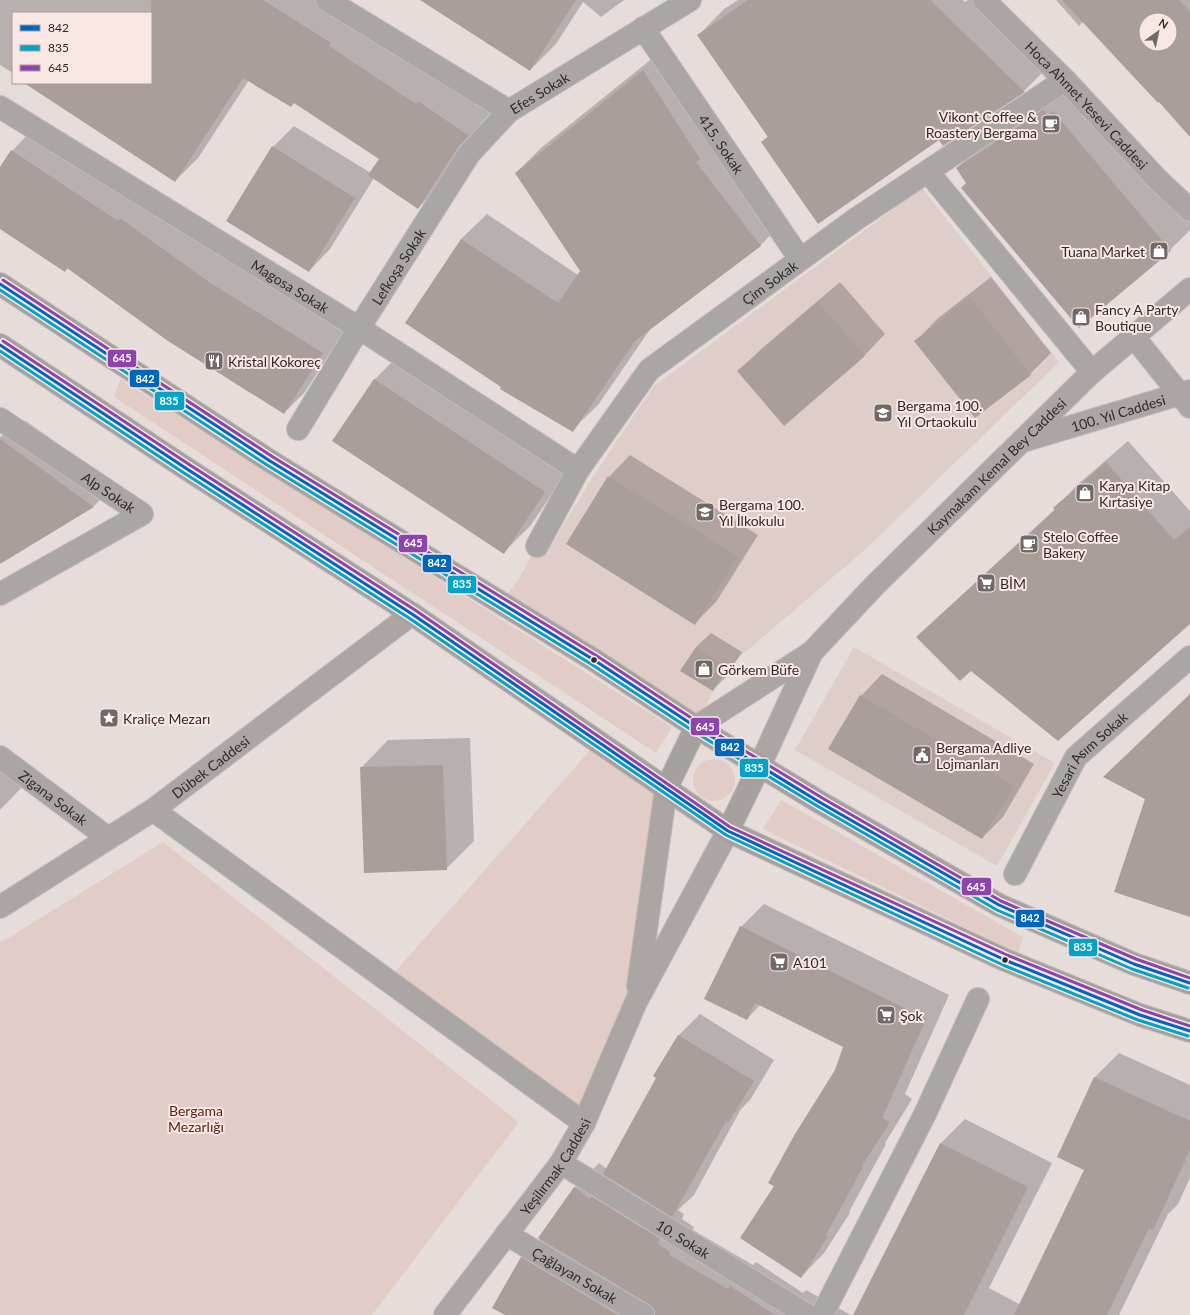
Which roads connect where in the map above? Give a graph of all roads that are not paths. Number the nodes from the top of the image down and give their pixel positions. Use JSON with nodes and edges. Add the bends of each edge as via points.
{"nodes":[{"id":1,"x":327,"y":0,"type":"edge"},
{"id":2,"x":690,"y":0,"type":"edge"},
{"id":3,"x":984,"y":0,"type":"edge"},
{"id":4,"x":643,"y":28,"type":"junction"},
{"id":5,"x":1065,"y":80,"type":"junction"},
{"id":6,"x":0,"y":107,"type":"edge"},
{"id":7,"x":509,"y":111,"type":"junction"},
{"id":8,"x":929,"y":173,"type":"junction"},
{"id":9,"x":1190,"y":210,"type":"edge"},
{"id":10,"x":800,"y":259,"type":"junction"},
{"id":11,"x":0,"y":284,"type":"edge"},
{"id":12,"x":1190,"y":288,"type":"edge"},
{"id":13,"x":359,"y":328,"type":"junction"},
{"id":14,"x":1134,"y":337,"type":"junction"},
{"id":15,"x":0,"y":345,"type":"edge"},
{"id":16,"x":1092,"y":372,"type":"junction"},
{"id":17,"x":1187,"y":397,"type":"edge"},
{"id":18,"x":0,"y":420,"type":"edge"},
{"id":19,"x":298,"y":429,"type":"dead end"},
{"id":20,"x":1024,"y":440,"type":"junction"},
{"id":21,"x":578,"y":470,"type":"junction"},
{"id":22,"x":537,"y":546,"type":"dead end"},
{"id":23,"x":0,"y":594,"type":"edge"},
{"id":24,"x":412,"y":614,"type":"junction"},
{"id":25,"x":812,"y":652,"type":"junction"},
{"id":26,"x":1190,"y":657,"type":"edge"},
{"id":27,"x":696,"y":727,"type":"junction"},
{"id":28,"x":0,"y":757,"type":"edge"},
{"id":29,"x":760,"y":765,"type":"junction"},
{"id":30,"x":666,"y":789,"type":"junction"},
{"id":31,"x":153,"y":810,"type":"junction"},
{"id":32,"x":728,"y":831,"type":"junction"},
{"id":33,"x":108,"y":838,"type":"junction"},
{"id":34,"x":1015,"y":874,"type":"dead end"},
{"id":35,"x":0,"y":907,"type":"edge"},
{"id":36,"x":1190,"y":983,"type":"edge"},
{"id":37,"x":978,"y":999,"type":"dead end"},
{"id":38,"x":636,"y":1002,"type":"junction"},
{"id":39,"x":1190,"y":1031,"type":"edge"},
{"id":40,"x":584,"y":1123,"type":"junction"},
{"id":41,"x":561,"y":1163,"type":"junction"},
{"id":42,"x":506,"y":1234,"type":"junction"},
{"id":43,"x":446,"y":1315,"type":"edge"},
{"id":44,"x":643,"y":1315,"type":"edge"},
{"id":45,"x":807,"y":1315,"type":"edge"},
{"id":46,"x":822,"y":1315,"type":"edge"}],
"edges":[{"from":1,"to":7,"type":"street","name":"Efes Sokak"},
{"from":2,"to":4,"type":"street","name":"Efes Sokak"},
{"from":3,"to":5,"type":"main road","name":"Hoca Ahmet Yesevi Caddesi"},
{"from":4,"to":7,"type":"street","name":"Efes Sokak"},
{"from":4,"to":10,"type":"street","name":"415. Sokak"},
{"from":5,"to":8,"type":"street","name":"Çim Sokak"},
{"from":5,"to":9,"type":"main road","name":"Hoca Ahmet Yesevi Caddesi"},
{"from":6,"to":13,"type":"street","name":"Magosa Sokak"},
{"from":7,"to":13,"type":"street","name":"Lefkoşa Sokak","via":[[469,154]]},
{"from":8,"to":10,"type":"street","name":"Çim Sokak"},
{"from":8,"to":16,"type":"street"},
{"from":10,"to":21,"type":"street","name":"Çim Sokak","via":[[649,370]]},
{"from":11,"to":27,"type":"main road","via":[[270,461],[594,660]]},
{"from":12,"to":14,"type":"main road","name":"Kaymakam Kemal Bey Caddesi"},
{"from":13,"to":19,"type":"street","name":"Lefkoşa Sokak"},
{"from":13,"to":21,"type":"street","name":"Magosa Sokak"},
{"from":14,"to":16,"type":"main road","name":"Kaymakam Kemal Bey Caddesi"},
{"from":14,"to":17,"type":"street"},
{"from":15,"to":24,"type":"main road"},
{"from":16,"to":20,"type":"main road","name":"Kaymakam Kemal Bey Caddesi"},
{"from":17,"to":20,"type":"main road","name":"100. Yıl Caddesi"},
{"from":18,"to":23,"type":"street","name":"Alp Sokak","via":[[142,514]]},
{"from":20,"to":25,"type":"main road","name":"Kaymakam Kemal Bey Caddesi","via":[[875,585]]},
{"from":21,"to":22,"type":"street","name":"Çim Sokak"},
{"from":24,"to":30,"type":"main road"},
{"from":24,"to":31,"type":"main road","name":"Dübek Caddesi"},
{"from":25,"to":27,"type":"main road","name":"Kaymakam Kemal Bey Caddesi"},
{"from":25,"to":29,"type":"main road","name":"Kaymakam Kemal Bey Caddesi"},
{"from":26,"to":34,"type":"street","name":"Yesari Asım Sokak","via":[[1076,757]]},
{"from":27,"to":29,"type":"main road"},
{"from":27,"to":30,"type":"main road"},
{"from":28,"to":33,"type":"street","name":"Zigana Sokak"},
{"from":29,"to":32,"type":"main road","name":"Kaymakam Kemal Bey Caddesi"},
{"from":29,"to":36,"type":"main road","via":[[999,904],[1134,964]]},
{"from":30,"to":32,"type":"main road"},
{"from":30,"to":38,"type":"main road","name":"Yeşilırmak Caddesi"},
{"from":31,"to":33,"type":"main road","name":"Dübek Caddesi"},
{"from":31,"to":40,"type":"street"},
{"from":32,"to":38,"type":"main road","name":"Yeşilırmak Caddesi"},
{"from":32,"to":39,"type":"main road","via":[[1005,960],[1140,1015]]},
{"from":33,"to":35,"type":"main road","name":"Dübek Caddesi"},
{"from":37,"to":46,"type":"street","via":[[925,1114]]},
{"from":38,"to":40,"type":"main road","name":"Yeşilırmak Caddesi"},
{"from":40,"to":41,"type":"main road","name":"Yeşilırmak Caddesi"},
{"from":41,"to":42,"type":"main road","name":"Yeşilırmak Caddesi"},
{"from":41,"to":45,"type":"street","name":"10. Sokak"},
{"from":42,"to":43,"type":"main road","name":"Yeşilırmak Caddesi"},
{"from":42,"to":44,"type":"street","name":"Çağlayan Sokak"}]}
